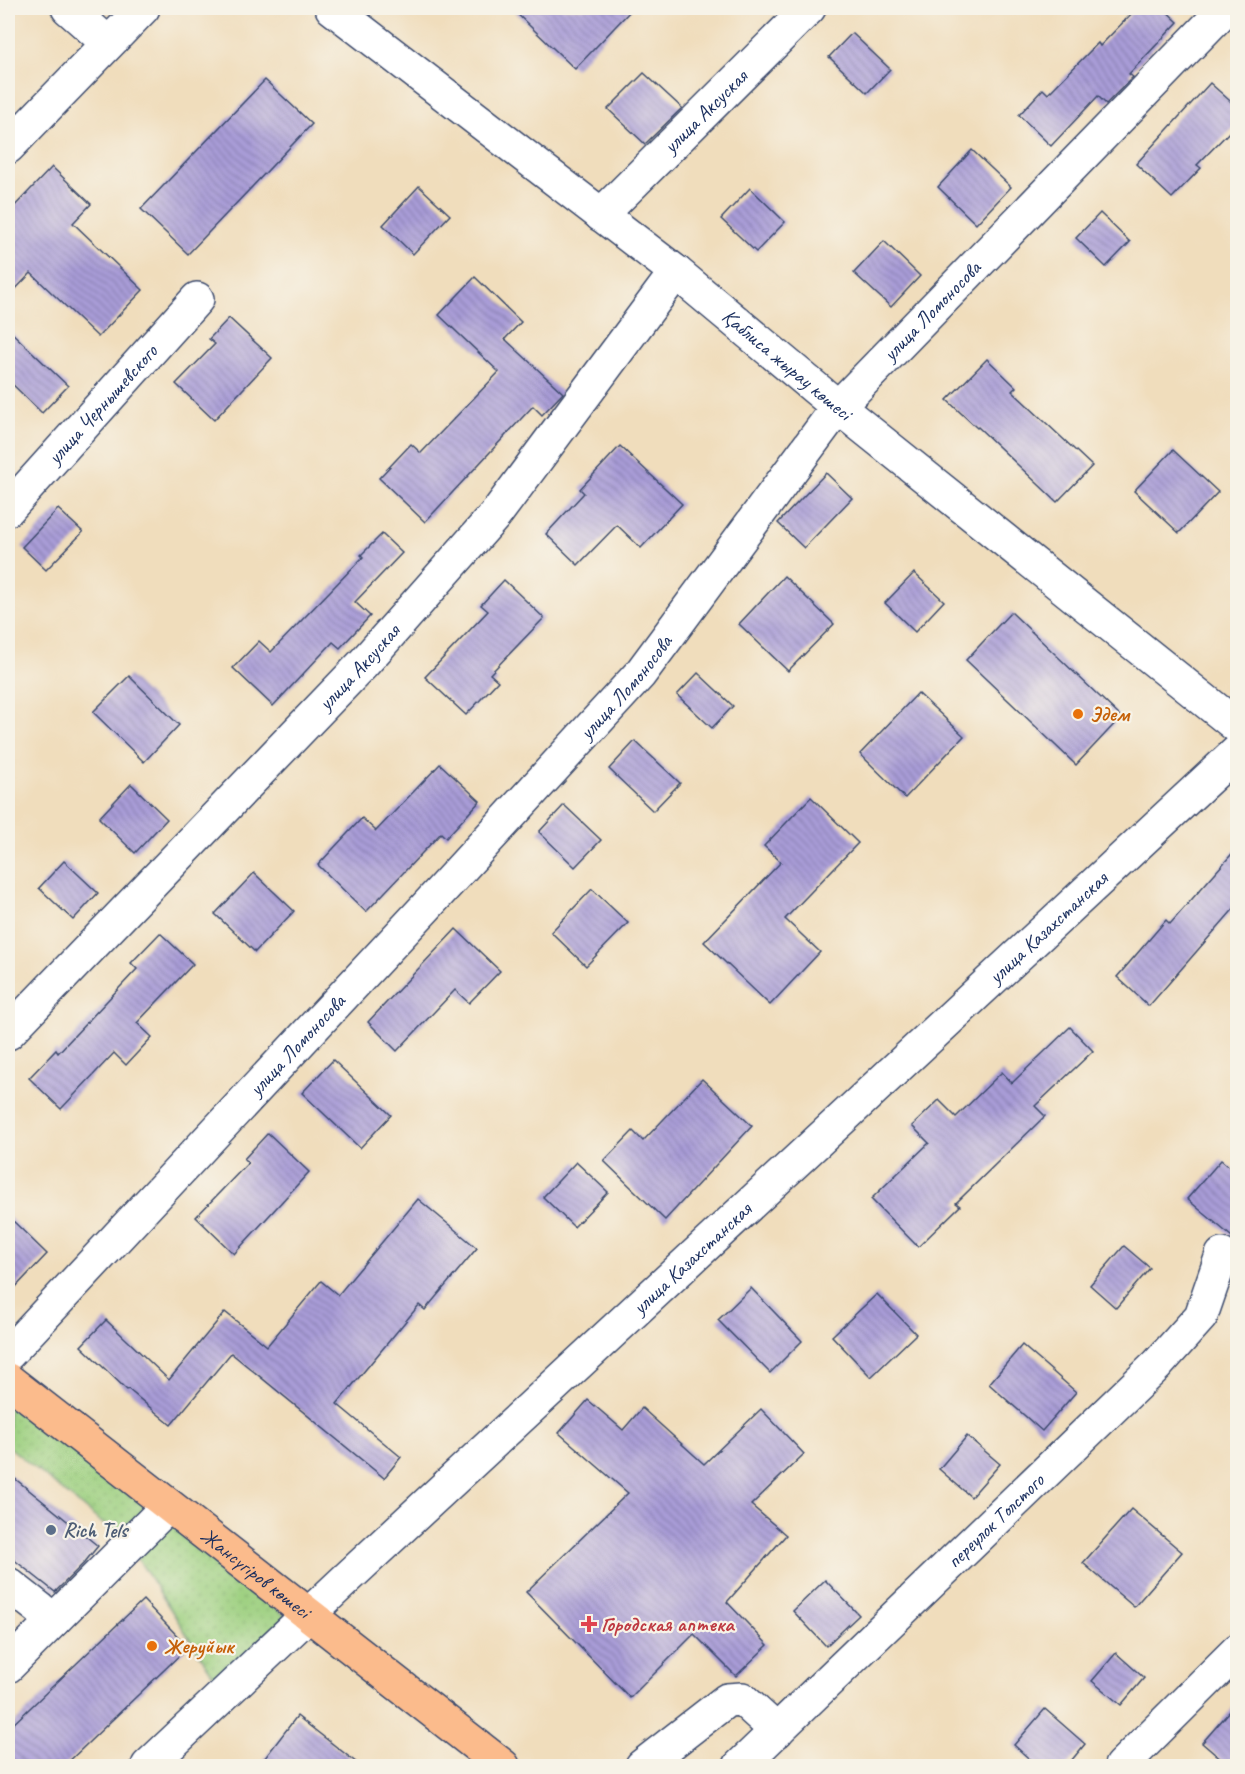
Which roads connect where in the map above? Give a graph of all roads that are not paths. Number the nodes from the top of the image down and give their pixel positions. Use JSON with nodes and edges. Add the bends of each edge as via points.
{"nodes":[{"id":1,"x":68,"y":8,"type":"edge"},
{"id":2,"x":143,"y":8,"type":"edge"},
{"id":3,"x":332,"y":8,"type":"edge"},
{"id":4,"x":809,"y":8,"type":"edge"},
{"id":5,"x":1226,"y":8,"type":"edge"},
{"id":6,"x":108,"y":44,"type":"junction"},
{"id":7,"x":8,"y":147,"type":"edge"},
{"id":8,"x":601,"y":215,"type":"junction"},
{"id":9,"x":676,"y":272,"type":"junction"},
{"id":10,"x":197,"y":299,"type":"dead end"},
{"id":11,"x":838,"y":407,"type":"junction"},
{"id":12,"x":8,"y":509,"type":"edge"},
{"id":13,"x":1238,"y":727,"type":"edge"},
{"id":14,"x":1238,"y":751,"type":"edge"},
{"id":15,"x":8,"y":1033,"type":"edge"},
{"id":16,"x":1222,"y":1255,"type":"dead end"},
{"id":17,"x":8,"y":1354,"type":"edge"},
{"id":18,"x":8,"y":1380,"type":"edge"},
{"id":19,"x":168,"y":1506,"type":"junction"},
{"id":20,"x":8,"y":1584,"type":"edge"},
{"id":21,"x":307,"y":1615,"type":"junction"},
{"id":22,"x":54,"y":1620,"type":"junction"},
{"id":23,"x":1238,"y":1650,"type":"edge"},
{"id":24,"x":8,"y":1666,"type":"edge"},
{"id":25,"x":777,"y":1731,"type":"junction"},
{"id":26,"x":148,"y":1767,"type":"edge"},
{"id":27,"x":503,"y":1767,"type":"edge"},
{"id":28,"x":642,"y":1767,"type":"edge"},
{"id":29,"x":740,"y":1767,"type":"edge"},
{"id":30,"x":1121,"y":1767,"type":"edge"}],
"edges":[{"from":1,"to":6,"type":"street"},
{"from":2,"to":6,"type":"street"},
{"from":3,"to":8,"type":"street","name":"Қаблиса жырау көшесі"},
{"from":4,"to":8,"type":"street","name":"улица Аксуская"},
{"from":5,"to":11,"type":"street","name":"улица Ломоносова"},
{"from":6,"to":7,"type":"street"},
{"from":8,"to":9,"type":"street","name":"Қаблиса жырау көшесі"},
{"from":9,"to":11,"type":"street","name":"Қаблиса жырау көшесі"},
{"from":9,"to":15,"type":"street","name":"улица Аксуская","via":[[496,514],[363,664]]},
{"from":10,"to":12,"type":"street","name":"улица Чернышевского"},
{"from":11,"to":13,"type":"street","name":"Қаблиса жырау көшесі"},
{"from":11,"to":17,"type":"street","name":"улица Ломоносова","via":[[640,674]]},
{"from":14,"to":21,"type":"street","name":"улица Казахстанская"},
{"from":16,"to":25,"type":"street","name":"переулок Толстого","via":[[1202,1316],[1157,1365]]},
{"from":18,"to":19,"type":"main road","name":"Жансүгіров көшесі"},
{"from":19,"to":21,"type":"main road","name":"Жансүгіров көшесі"},
{"from":19,"to":22,"type":"street"},
{"from":20,"to":22,"type":"street"},
{"from":21,"to":26,"type":"street","name":"улица Казахстанская"},
{"from":21,"to":27,"type":"main road","name":"Жансүгіров көшесі"},
{"from":22,"to":24,"type":"street"},
{"from":23,"to":30,"type":"street"},
{"from":25,"to":28,"type":"street","via":[[742,1699],[727,1700]]},
{"from":25,"to":29,"type":"street","name":"переулок Толстого"}]}
